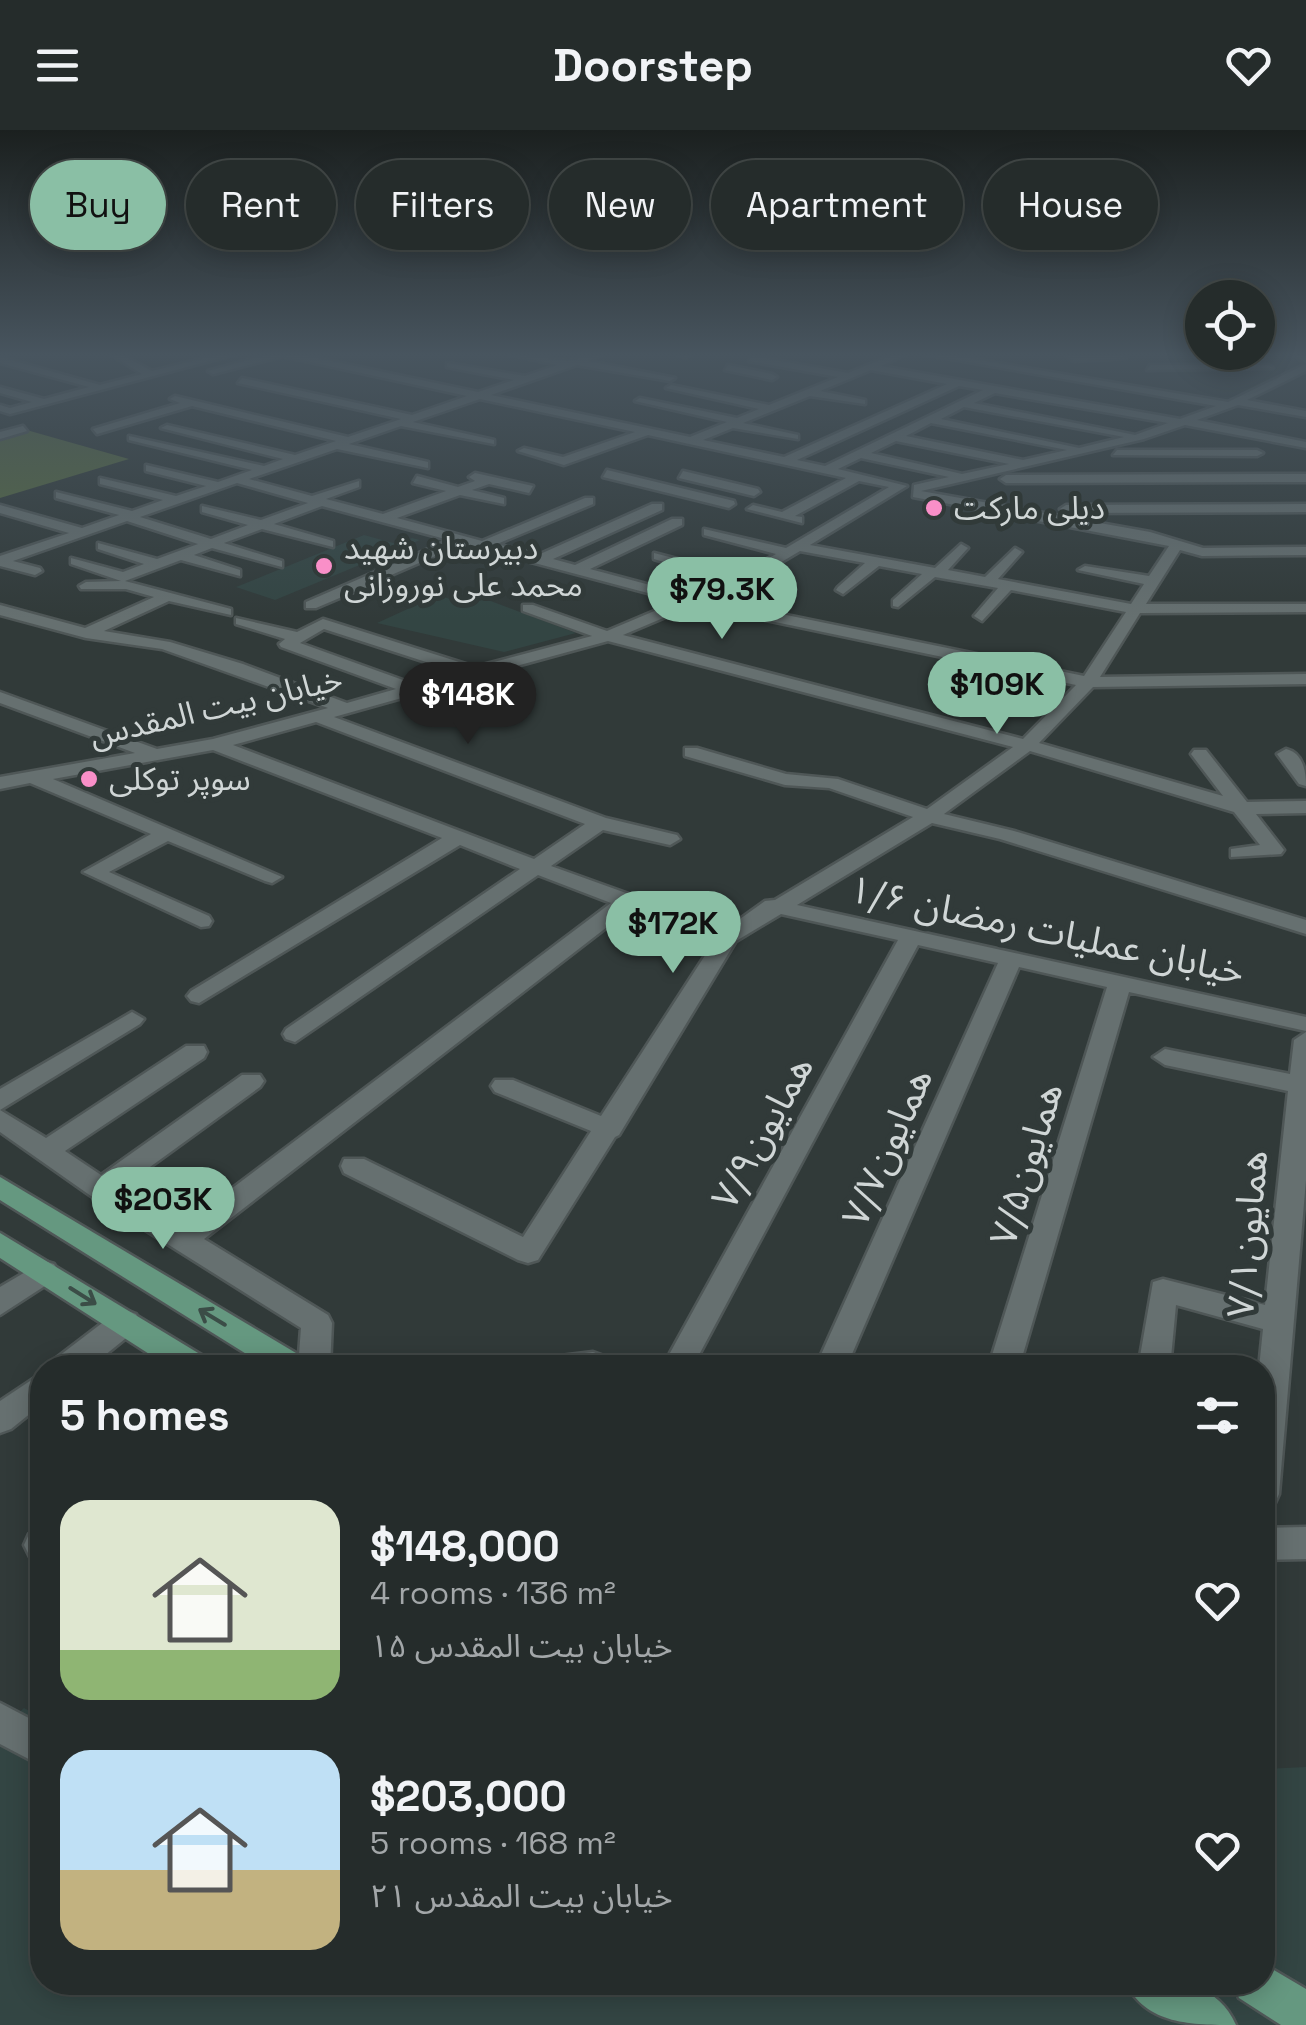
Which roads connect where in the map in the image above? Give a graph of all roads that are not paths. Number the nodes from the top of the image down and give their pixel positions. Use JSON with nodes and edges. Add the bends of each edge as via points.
{"nodes":[{"id":1,"x":151,"y":442,"type":"edge"},
{"id":2,"x":229,"y":442,"type":"edge"},
{"id":3,"x":617,"y":442,"type":"edge"},
{"id":4,"x":704,"y":442,"type":"edge"},
{"id":5,"x":827,"y":442,"type":"edge"},
{"id":6,"x":883,"y":442,"type":"edge"},
{"id":7,"x":927,"y":442,"type":"edge"},
{"id":8,"x":1034,"y":442,"type":"edge"},
{"id":9,"x":1118,"y":442,"type":"edge"},
{"id":10,"x":341,"y":443,"type":"joint"},
{"id":11,"x":524,"y":451,"type":"dead end"},
{"id":12,"x":746,"y":452,"type":"junction"},
{"id":13,"x":1078,"y":452,"type":"junction"},
{"id":14,"x":1162,"y":453,"type":"junction"},
{"id":15,"x":1257,"y":453,"type":"dead end"},
{"id":16,"x":859,"y":454,"type":"junction"},
{"id":17,"x":295,"y":458,"type":"junction"},
{"id":18,"x":786,"y":461,"type":"junction"},
{"id":19,"x":1026,"y":463,"type":"junction"},
{"id":20,"x":424,"y":465,"type":"dead end"},
{"id":21,"x":150,"y":468,"type":"dead end"},
{"id":22,"x":264,"y":470,"type":"junction"},
{"id":23,"x":826,"y":470,"type":"junction"},
{"id":24,"x":672,"y":472,"type":"dead end"},
{"id":25,"x":462,"y":473,"type":"dead end"},
{"id":26,"x":607,"y":474,"type":"dead end"},
{"id":27,"x":691,"y":477,"type":"junction"},
{"id":28,"x":862,"y":478,"type":"junction"},
{"id":29,"x":962,"y":478,"type":"junction"},
{"id":30,"x":1186,"y":478,"type":"junction"},
{"id":31,"x":1306,"y":478,"type":"edge"},
{"id":32,"x":235,"y":479,"type":"junction"},
{"id":33,"x":417,"y":480,"type":"dead end"},
{"id":34,"x":488,"y":480,"type":"junction"},
{"id":35,"x":104,"y":481,"type":"dead end"},
{"id":36,"x":355,"y":484,"type":"dead end"},
{"id":37,"x":217,"y":486,"type":"junction"},
{"id":38,"x":665,"y":488,"type":"junction"},
{"id":39,"x":459,"y":490,"type":"junction"},
{"id":40,"x":529,"y":490,"type":"dead end"},
{"id":41,"x":902,"y":490,"type":"junction"},
{"id":42,"x":754,"y":492,"type":"dead end"},
{"id":43,"x":561,"y":494,"type":"dead end"},
{"id":44,"x":60,"y":495,"type":"dead end"},
{"id":45,"x":777,"y":498,"type":"dead end"},
{"id":46,"x":176,"y":500,"type":"junction"},
{"id":47,"x":316,"y":501,"type":"junction"},
{"id":48,"x":500,"y":501,"type":"dead end"},
{"id":49,"x":729,"y":504,"type":"dead end"},
{"id":50,"x":806,"y":504,"type":"junction"},
{"id":51,"x":656,"y":507,"type":"dead end"},
{"id":52,"x":207,"y":508,"type":"dead end"},
{"id":53,"x":1306,"y":508,"type":"edge"},
{"id":54,"x":0,"y":509,"type":"edge"},
{"id":55,"x":753,"y":509,"type":"dead end"},
{"id":56,"x":1008,"y":509,"type":"junction"},
{"id":57,"x":833,"y":510,"type":"dead end"},
{"id":58,"x":514,"y":512,"type":"dead end"},
{"id":59,"x":129,"y":516,"type":"junction"},
{"id":60,"x":783,"y":516,"type":"junction"},
{"id":61,"x":382,"y":519,"type":"junction"},
{"id":62,"x":542,"y":520,"type":"junction"},
{"id":63,"x":677,"y":522,"type":"dead end"},
{"id":64,"x":810,"y":523,"type":"dead end"},
{"id":65,"x":262,"y":524,"type":"junction"},
{"id":66,"x":560,"y":525,"type":"dead end"},
{"id":67,"x":82,"y":532,"type":"junction"},
{"id":68,"x":709,"y":532,"type":"dead end"},
{"id":69,"x":460,"y":540,"type":"junction"},
{"id":70,"x":211,"y":544,"type":"junction"},
{"id":71,"x":328,"y":544,"type":"dead end"},
{"id":72,"x":103,"y":546,"type":"dead end"},
{"id":73,"x":481,"y":546,"type":"junction"},
{"id":74,"x":1176,"y":546,"type":"junction"},
{"id":75,"x":961,"y":548,"type":"dead end"},
{"id":76,"x":794,"y":550,"type":"junction"},
{"id":77,"x":1306,"y":551,"type":"edge"},
{"id":78,"x":1015,"y":552,"type":"dead end"},
{"id":79,"x":180,"y":555,"type":"junction"},
{"id":80,"x":658,"y":556,"type":"dead end"},
{"id":81,"x":2,"y":558,"type":"edge"},
{"id":82,"x":888,"y":560,"type":"junction"},
{"id":83,"x":76,"y":561,"type":"dead end"},
{"id":84,"x":537,"y":561,"type":"junction"},
{"id":85,"x":158,"y":564,"type":"junction"},
{"id":86,"x":277,"y":564,"type":"dead end"},
{"id":87,"x":1086,"y":570,"type":"dead end"},
{"id":88,"x":574,"y":571,"type":"junction"},
{"id":89,"x":35,"y":572,"type":"dead end"},
{"id":90,"x":935,"y":572,"type":"junction"},
{"id":91,"x":235,"y":573,"type":"dead end"},
{"id":92,"x":741,"y":580,"type":"junction"},
{"id":93,"x":1153,"y":581,"type":"junction"},
{"id":94,"x":988,"y":582,"type":"junction"},
{"id":95,"x":362,"y":583,"type":"junction"},
{"id":96,"x":86,"y":586,"type":"dead end"},
{"id":97,"x":1007,"y":586,"type":"junction"},
{"id":98,"x":844,"y":590,"type":"dead end"},
{"id":99,"x":169,"y":596,"type":"junction"},
{"id":100,"x":404,"y":596,"type":"dead end"},
{"id":101,"x":692,"y":600,"type":"junction"},
{"id":102,"x":898,"y":603,"type":"dead end"},
{"id":103,"x":528,"y":608,"type":"dead end"},
{"id":104,"x":1306,"y":608,"type":"edge"},
{"id":105,"x":1135,"y":609,"type":"junction"},
{"id":106,"x":0,"y":610,"type":"edge"},
{"id":107,"x":226,"y":612,"type":"dead end"},
{"id":108,"x":982,"y":616,"type":"dead end"},
{"id":109,"x":356,"y":620,"type":"dead end"},
{"id":110,"x":241,"y":622,"type":"dead end"},
{"id":111,"x":86,"y":633,"type":"junction"},
{"id":112,"x":608,"y":636,"type":"junction"},
{"id":113,"x":299,"y":638,"type":"junction"},
{"id":114,"x":476,"y":673,"type":"junction"},
{"id":115,"x":1306,"y":680,"type":"edge"},
{"id":116,"x":444,"y":682,"type":"junction"},
{"id":117,"x":1088,"y":682,"type":"junction"},
{"id":118,"x":414,"y":690,"type":"junction"},
{"id":119,"x":0,"y":697,"type":"edge"},
{"id":120,"x":500,"y":707,"type":"dead end"},
{"id":121,"x":348,"y":709,"type":"junction"},
{"id":122,"x":319,"y":717,"type":"junction"},
{"id":123,"x":215,"y":744,"type":"junction"},
{"id":124,"x":1027,"y":744,"type":"junction"},
{"id":125,"x":691,"y":752,"type":"dead end"},
{"id":126,"x":154,"y":754,"type":"junction"},
{"id":127,"x":1200,"y":754,"type":"dead end"},
{"id":128,"x":1286,"y":754,"type":"dead end"},
{"id":129,"x":32,"y":777,"type":"junction"},
{"id":130,"x":1306,"y":780,"type":"edge"},
{"id":131,"x":0,"y":783,"type":"edge"},
{"id":132,"x":1306,"y":807,"type":"edge"},
{"id":133,"x":1242,"y":808,"type":"junction"},
{"id":134,"x":929,"y":816,"type":"junction"},
{"id":135,"x":600,"y":823,"type":"junction"},
{"id":136,"x":165,"y":834,"type":"junction"},
{"id":137,"x":457,"y":838,"type":"junction"},
{"id":138,"x":670,"y":840,"type":"dead end"},
{"id":139,"x":1238,"y":853,"type":"dead end"},
{"id":140,"x":537,"y":867,"type":"junction"},
{"id":141,"x":272,"y":876,"type":"dead end"},
{"id":142,"x":626,"y":902,"type":"junction"},
{"id":143,"x":773,"y":906,"type":"junction"},
{"id":144,"x":201,"y":922,"type":"dead end"},
{"id":145,"x":1306,"y":927,"type":"edge"},
{"id":146,"x":913,"y":934,"type":"junction"},
{"id":147,"x":728,"y":937,"type":"junction"},
{"id":148,"x":1012,"y":957,"type":"junction"},
{"id":149,"x":1120,"y":982,"type":"junction"},
{"id":150,"x":198,"y":996,"type":"dead end"},
{"id":151,"x":132,"y":1019,"type":"dead end"},
{"id":152,"x":1306,"y":1024,"type":"edge"},
{"id":153,"x":296,"y":1034,"type":"dead end"},
{"id":154,"x":1306,"y":1040,"type":"edge"},
{"id":155,"x":196,"y":1052,"type":"dead end"},
{"id":156,"x":1165,"y":1057,"type":"dead end"},
{"id":157,"x":250,"y":1081,"type":"dead end"},
{"id":158,"x":1302,"y":1084,"type":"junction"},
{"id":159,"x":504,"y":1086,"type":"dead end"},
{"id":160,"x":0,"y":1101,"type":"edge"},
{"id":161,"x":0,"y":1119,"type":"edge"},
{"id":162,"x":610,"y":1129,"type":"junction"},
{"id":163,"x":46,"y":1151,"type":"junction"},
{"id":164,"x":354,"y":1166,"type":"dead end"},
{"id":165,"x":0,"y":1187,"type":"edge"},
{"id":166,"x":101,"y":1188,"type":"junction"},
{"id":167,"x":183,"y":1240,"type":"junction"},
{"id":168,"x":0,"y":1244,"type":"edge"},
{"id":169,"x":1296,"y":1248,"type":"edge"},
{"id":170,"x":44,"y":1272,"type":"junction"},
{"id":171,"x":0,"y":1304,"type":"edge"},
{"id":172,"x":124,"y":1322,"type":"junction"},
{"id":173,"x":1279,"y":1322,"type":"junction"},
{"id":174,"x":82,"y":1355,"type":"edge"},
{"id":175,"x":176,"y":1355,"type":"edge"},
{"id":176,"x":274,"y":1355,"type":"edge"},
{"id":177,"x":315,"y":1355,"type":"edge"},
{"id":178,"x":684,"y":1355,"type":"edge"},
{"id":179,"x":836,"y":1355,"type":"edge"},
{"id":180,"x":1007,"y":1355,"type":"edge"},
{"id":181,"x":1156,"y":1355,"type":"edge"},
{"id":182,"x":1275,"y":1362,"type":"edge"},
{"id":183,"x":30,"y":1395,"type":"edge"},
{"id":184,"x":0,"y":1419,"type":"edge"},
{"id":185,"x":1306,"y":1543,"type":"edge"},
{"id":186,"x":1275,"y":1544,"type":"edge"},
{"id":187,"x":0,"y":1722,"type":"edge"},
{"id":188,"x":30,"y":1740,"type":"edge"},
{"id":189,"x":1168,"y":1995,"type":"edge"},
{"id":190,"x":1274,"y":1995,"type":"edge"},
{"id":191,"x":1306,"y":2015,"type":"edge"},
{"id":192,"x":1214,"y":2025,"type":"edge"}],
"edges":[{"from":1,"to":22,"type":"street"},
{"from":2,"to":17,"type":"street"},
{"from":3,"to":11,"type":"street","via":[[564,461]]},
{"from":4,"to":12,"type":"street"},
{"from":5,"to":18,"type":"street"},
{"from":6,"to":16,"type":"street"},
{"from":7,"to":19,"type":"street"},
{"from":8,"to":13,"type":"street"},
{"from":9,"to":13,"type":"street","name":"خیابان بیت المقدس"},
{"from":10,"to":17,"type":"street"},
{"from":10,"to":20,"type":"street"},
{"from":12,"to":18,"type":"street"},
{"from":12,"to":27,"type":"street"},
{"from":13,"to":14,"type":"street"},
{"from":13,"to":19,"type":"street","name":"خیابان بیت المقدس"},
{"from":14,"to":15,"type":"street"},
{"from":14,"to":30,"type":"street"},
{"from":16,"to":23,"type":"street"},
{"from":16,"to":29,"type":"street"},
{"from":17,"to":22,"type":"street"},
{"from":18,"to":23,"type":"street"},
{"from":19,"to":29,"type":"street","name":"خیابان بیت المقدس"},
{"from":21,"to":37,"type":"street"},
{"from":22,"to":32,"type":"street"},
{"from":23,"to":28,"type":"street"},
{"from":24,"to":27,"type":"street"},
{"from":25,"to":34,"type":"street"},
{"from":26,"to":38,"type":"street"},
{"from":27,"to":38,"type":"street"},
{"from":27,"to":42,"type":"street"},
{"from":28,"to":41,"type":"street"},
{"from":28,"to":50,"type":"street"},
{"from":29,"to":30,"type":"street"},
{"from":29,"to":41,"type":"street","name":"خیابان بیت المقدس"},
{"from":30,"to":31,"type":"street"},
{"from":32,"to":37,"type":"street"},
{"from":32,"to":47,"type":"street"},
{"from":33,"to":39,"type":"street"},
{"from":34,"to":39,"type":"street"},
{"from":34,"to":40,"type":"street"},
{"from":35,"to":46,"type":"street"},
{"from":36,"to":47,"type":"street"},
{"from":37,"to":46,"type":"street"},
{"from":38,"to":49,"type":"street"},
{"from":39,"to":48,"type":"street"},
{"from":39,"to":61,"type":"street"},
{"from":41,"to":56,"type":"street"},
{"from":41,"to":76,"type":"street","name":"خیابان بیت المقدس"},
{"from":43,"to":62,"type":"street","via":[[594,502]]},
{"from":44,"to":59,"type":"street"},
{"from":45,"to":50,"type":"street"},
{"from":46,"to":59,"type":"street"},
{"from":47,"to":61,"type":"street"},
{"from":47,"to":65,"type":"street"},
{"from":50,"to":57,"type":"street"},
{"from":50,"to":60,"type":"street"},
{"from":51,"to":84,"type":"street"},
{"from":52,"to":65,"type":"street"},
{"from":53,"to":56,"type":"street"},
{"from":54,"to":67,"type":"street"},
{"from":55,"to":60,"type":"street"},
{"from":56,"to":74,"type":"street"},
{"from":58,"to":62,"type":"street"},
{"from":59,"to":67,"type":"street"},
{"from":59,"to":70,"type":"street"},
{"from":60,"to":64,"type":"street"},
{"from":61,"to":69,"type":"street"},
{"from":62,"to":66,"type":"street"},
{"from":62,"to":73,"type":"street"},
{"from":63,"to":88,"type":"street"},
{"from":65,"to":70,"type":"street"},
{"from":65,"to":71,"type":"street"},
{"from":67,"to":81,"type":"street"},
{"from":68,"to":76,"type":"street"},
{"from":69,"to":73,"type":"street"},
{"from":69,"to":95,"type":"street"},
{"from":70,"to":79,"type":"street"},
{"from":70,"to":86,"type":"street"},
{"from":72,"to":85,"type":"street"},
{"from":73,"to":84,"type":"street"},
{"from":74,"to":77,"type":"street"},
{"from":74,"to":93,"type":"street"},
{"from":75,"to":90,"type":"street"},
{"from":76,"to":82,"type":"street"},
{"from":76,"to":92,"type":"street","name":"خیابان بیت المقدس"},
{"from":78,"to":94,"type":"street"},
{"from":79,"to":85,"type":"street"},
{"from":79,"to":91,"type":"street"},
{"from":80,"to":92,"type":"street"},
{"from":81,"to":89,"type":"street"},
{"from":82,"to":90,"type":"street"},
{"from":82,"to":98,"type":"street"},
{"from":83,"to":85,"type":"street","via":[[123,577]]},
{"from":84,"to":88,"type":"street"},
{"from":87,"to":93,"type":"street"},
{"from":88,"to":101,"type":"street"},
{"from":90,"to":94,"type":"street"},
{"from":90,"to":102,"type":"street"},
{"from":92,"to":101,"type":"street","name":"خیابان بیت المقدس"},
{"from":93,"to":105,"type":"street"},
{"from":94,"to":97,"type":"street"},
{"from":95,"to":100,"type":"street"},
{"from":95,"to":109,"type":"street","via":[[311,605]]},
{"from":96,"to":99,"type":"street","via":[[126,584]]},
{"from":97,"to":105,"type":"street"},
{"from":97,"to":108,"type":"street"},
{"from":99,"to":107,"type":"street"},
{"from":99,"to":111,"type":"street"},
{"from":101,"to":112,"type":"street","name":"خیابان بیت المقدس"},
{"from":101,"to":117,"type":"street"},
{"from":103,"to":112,"type":"street"},
{"from":104,"to":105,"type":"street"},
{"from":105,"to":117,"type":"street"},
{"from":106,"to":111,"type":"street"},
{"from":110,"to":113,"type":"street"},
{"from":111,"to":121,"type":"street","via":[[164,645]]},
{"from":112,"to":114,"type":"street","name":"خیابان بیت المقدس"},
{"from":112,"to":124,"type":"street"},
{"from":113,"to":114,"type":"street","via":[[323,624]]},
{"from":113,"to":118,"type":"street","via":[[287,644]]},
{"from":114,"to":116,"type":"street","name":"خیابان بیت المقدس"},
{"from":115,"to":117,"type":"street"},
{"from":116,"to":118,"type":"street","name":"خیابان بیت المقدس"},
{"from":116,"to":120,"type":"street"},
{"from":117,"to":124,"type":"street"},
{"from":118,"to":121,"type":"street","name":"خیابان بیت المقدس"},
{"from":119,"to":126,"type":"street"},
{"from":121,"to":122,"type":"street","name":"خیابان بیت المقدس"},
{"from":122,"to":123,"type":"street","name":"خیابان بیت المقدس"},
{"from":122,"to":135,"type":"street"},
{"from":123,"to":126,"type":"street","name":"خیابان بیت المقدس"},
{"from":123,"to":137,"type":"street"},
{"from":124,"to":133,"type":"street"},
{"from":124,"to":134,"type":"street"},
{"from":125,"to":134,"type":"street","via":[[831,783]]},
{"from":126,"to":129,"type":"street","name":"خیابان بیت المقدس"},
{"from":127,"to":133,"type":"street"},
{"from":128,"to":130,"type":"street"},
{"from":129,"to":131,"type":"street","name":"خیابان بیت المقدس"},
{"from":129,"to":136,"type":"street"},
{"from":132,"to":133,"type":"street"},
{"from":133,"to":139,"type":"street","via":[[1274,850]]},
{"from":134,"to":143,"type":"street"},
{"from":134,"to":145,"type":"street"},
{"from":135,"to":138,"type":"street"},
{"from":135,"to":140,"type":"street"},
{"from":136,"to":141,"type":"street"},
{"from":136,"to":144,"type":"street","via":[[93,872]]},
{"from":137,"to":140,"type":"street"},
{"from":137,"to":150,"type":"street"},
{"from":140,"to":142,"type":"street"},
{"from":140,"to":153,"type":"street"},
{"from":142,"to":147,"type":"street"},
{"from":142,"to":167,"type":"street"},
{"from":143,"to":146,"type":"street","name":"خیابان عملیات رمضان ۱/۶"},
{"from":143,"to":147,"type":"street"},
{"from":146,"to":148,"type":"street","name":"خیابان عملیات رمضان ۱/۶"},
{"from":146,"to":178,"type":"street","name":"همایون۷/۹"},
{"from":147,"to":162,"type":"street"},
{"from":148,"to":149,"type":"street","name":"خیابان عملیات رمضان ۱/۶"},
{"from":148,"to":179,"type":"street","name":"همایون۷/۷"},
{"from":149,"to":152,"type":"street","name":"خیابان عملیات رمضان ۱/۶"},
{"from":149,"to":180,"type":"street","name":"همایون۷/۵"},
{"from":151,"to":160,"type":"street"},
{"from":154,"to":158,"type":"street","name":"همایون۷/۱"},
{"from":155,"to":163,"type":"street"},
{"from":156,"to":158,"type":"street"},
{"from":157,"to":166,"type":"street"},
{"from":158,"to":169,"type":"street","name":"همایون۷/۱"},
{"from":159,"to":162,"type":"street"},
{"from":161,"to":163,"type":"street"},
{"from":162,"to":164,"type":"street","via":[[528,1252]]},
{"from":163,"to":166,"type":"street"},
{"from":176,"to":165,"type":"main road","one_way":true},
{"from":166,"to":167,"type":"street"},
{"from":167,"to":177,"type":"street","via":[[317,1323]]},
{"from":168,"to":170,"type":"main road"},
{"from":169,"to":173,"type":"street","name":"همایون۷/۱"},
{"from":170,"to":171,"type":"street"},
{"from":170,"to":172,"type":"main road","one_way":true},
{"from":172,"to":174,"type":"street"},
{"from":172,"to":175,"type":"main road"},
{"from":173,"to":181,"type":"street","via":[[1163,1290]]},
{"from":173,"to":182,"type":"street","name":"همایون۷/۱"},
{"from":183,"to":184,"type":"street"},
{"from":185,"to":186,"type":"street"},
{"from":187,"to":188,"type":"street"},
{"from":189,"to":192,"type":"main road"},
{"from":190,"to":191,"type":"main road"}]}
